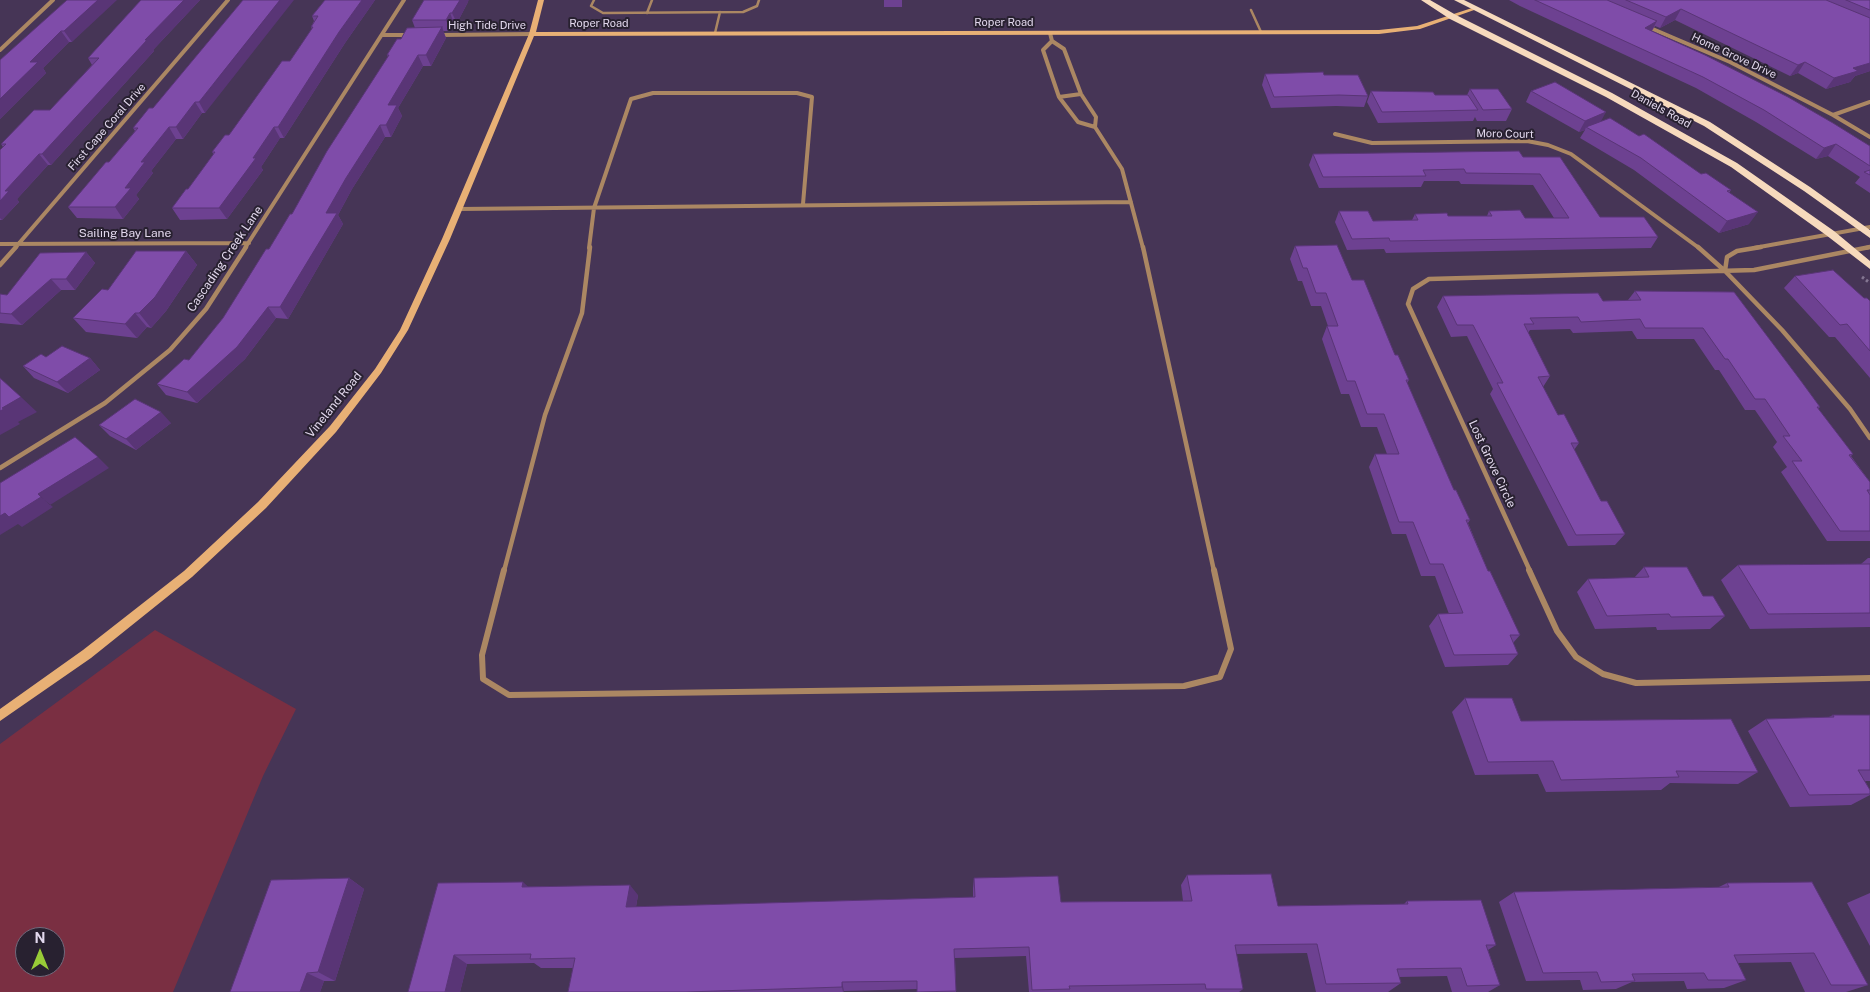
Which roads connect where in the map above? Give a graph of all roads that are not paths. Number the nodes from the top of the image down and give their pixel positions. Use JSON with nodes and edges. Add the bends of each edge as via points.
{"nodes":[{"id":1,"x":54,"y":0,"type":"edge"},
{"id":2,"x":228,"y":0,"type":"edge"},
{"id":3,"x":404,"y":0,"type":"edge"},
{"id":4,"x":542,"y":0,"type":"edge"},
{"id":5,"x":594,"y":0,"type":"edge"},
{"id":6,"x":652,"y":0,"type":"edge"},
{"id":7,"x":758,"y":0,"type":"edge"},
{"id":8,"x":1425,"y":0,"type":"edge"},
{"id":9,"x":1458,"y":0,"type":"edge"},
{"id":10,"x":1474,"y":9,"type":"junction"},
{"id":11,"x":1251,"y":10,"type":"dead end"},
{"id":12,"x":720,"y":12,"type":"junction"},
{"id":13,"x":646,"y":13,"type":"junction"},
{"id":14,"x":1453,"y":17,"type":"junction"},
{"id":15,"x":1641,"y":24,"type":"edge"},
{"id":16,"x":1261,"y":32,"type":"junction"},
{"id":17,"x":715,"y":33,"type":"junction"},
{"id":18,"x":1050,"y":33,"type":"junction"},
{"id":19,"x":532,"y":34,"type":"junction"},
{"id":20,"x":382,"y":35,"type":"junction"},
{"id":21,"x":411,"y":35,"type":"edge"},
{"id":22,"x":431,"y":35,"type":"edge"},
{"id":23,"x":1052,"y":42,"type":"junction"},
{"id":24,"x":0,"y":50,"type":"edge"},
{"id":25,"x":1081,"y":94,"type":"junction"},
{"id":26,"x":1059,"y":97,"type":"junction"},
{"id":27,"x":1870,"y":102,"type":"edge"},
{"id":28,"x":1833,"y":115,"type":"junction"},
{"id":29,"x":1095,"y":128,"type":"junction"},
{"id":30,"x":1335,"y":134,"type":"dead end"},
{"id":31,"x":1870,"y":137,"type":"edge"},
{"id":32,"x":1131,"y":202,"type":"junction"},
{"id":33,"x":803,"y":204,"type":"junction"},
{"id":34,"x":594,"y":208,"type":"junction"},
{"id":35,"x":459,"y":209,"type":"junction"},
{"id":36,"x":1865,"y":227,"type":"edge"},
{"id":37,"x":1830,"y":233,"type":"junction"},
{"id":38,"x":1870,"y":235,"type":"edge"},
{"id":39,"x":249,"y":243,"type":"junction"},
{"id":40,"x":0,"y":244,"type":"edge"},
{"id":41,"x":19,"y":244,"type":"junction"},
{"id":42,"x":1870,"y":247,"type":"edge"},
{"id":43,"x":1852,"y":251,"type":"junction"},
{"id":44,"x":0,"y":265,"type":"edge"},
{"id":45,"x":1870,"y":266,"type":"edge"},
{"id":46,"x":1725,"y":271,"type":"junction"},
{"id":47,"x":1870,"y":438,"type":"edge"},
{"id":48,"x":0,"y":468,"type":"edge"},
{"id":49,"x":1870,"y":678,"type":"edge"},
{"id":50,"x":0,"y":716,"type":"edge"}],
"edges":[{"from":1,"to":24,"type":"street"},
{"from":2,"to":41,"type":"street","name":"First Cape Coral Drive"},
{"from":3,"to":20,"type":"street","name":"Cascading Creek Lane"},
{"from":4,"to":19,"type":"street","name":"Vineland Road"},
{"from":5,"to":13,"type":"lane","via":[[591,6],[603,13]]},
{"from":6,"to":13,"type":"lane"},
{"from":7,"to":12,"type":"lane","via":[[757,6],[743,12]]},
{"from":8,"to":14,"type":"main road","name":"Daniels Road"},
{"from":9,"to":10,"type":"main road","name":"Daniels Road"},
{"from":10,"to":14,"type":"street","name":"Roper Road"},
{"from":10,"to":36,"type":"main road","name":"Daniels Road","via":[[1707,124]]},
{"from":11,"to":16,"type":"lane"},
{"from":12,"to":13,"type":"lane"},
{"from":12,"to":17,"type":"lane"},
{"from":14,"to":16,"type":"street","name":"Roper Road","via":[[1418,28],[1380,32]]},
{"from":14,"to":37,"type":"main road","name":"Daniels Road","via":[[1609,95],[1703,147]]},
{"from":15,"to":28,"type":"street","name":"Home Grove Drive","via":[[1730,62]]},
{"from":16,"to":18,"type":"street","name":"Roper Road"},
{"from":17,"to":18,"type":"street","name":"Roper Road"},
{"from":17,"to":19,"type":"street","name":"Roper Road"},
{"from":18,"to":23,"type":"street"},
{"from":19,"to":22,"type":"street","name":"High Tide Drive"},
{"from":19,"to":35,"type":"street","name":"Vineland Road"},
{"from":20,"to":21,"type":"street"},
{"from":20,"to":39,"type":"street","name":"Cascading Creek Lane"},
{"from":23,"to":25,"type":"street","via":[[1064,48]]},
{"from":23,"to":26,"type":"street","via":[[1043,50]]},
{"from":25,"to":26,"type":"street"},
{"from":25,"to":29,"type":"street","via":[[1096,117]]},
{"from":26,"to":29,"type":"street","via":[[1078,122]]},
{"from":27,"to":28,"type":"street"},
{"from":28,"to":31,"type":"street","name":"Home Grove Drive"},
{"from":29,"to":32,"type":"street","via":[[1122,169]]},
{"from":30,"to":46,"type":"street","name":"Moro Court","via":[[1372,143],[1527,141],[1548,145],[1571,154],[1696,245]]},
{"from":32,"to":33,"type":"street"},
{"from":32,"to":34,"type":"street","via":[[1231,650],[1220,677],[1184,686],[509,695],[483,679],[482,655],[546,416],[582,312]]},
{"from":33,"to":34,"type":"street"},
{"from":33,"to":34,"type":"street","via":[[812,97],[797,93],[675,92],[631,98]]},
{"from":34,"to":35,"type":"street"},
{"from":35,"to":50,"type":"street","name":"Vineland Road","via":[[404,330],[378,371],[333,429],[262,505],[188,574],[87,654]]},
{"from":36,"to":37,"type":"street"},
{"from":36,"to":38,"type":"main road","name":"Daniels Road"},
{"from":37,"to":43,"type":"main road","name":"Daniels Road"},
{"from":37,"to":46,"type":"street","via":[[1737,251],[1727,257]]},
{"from":39,"to":41,"type":"street","name":"Sailing Bay Lane"},
{"from":39,"to":48,"type":"street","name":"Cascading Creek Lane","via":[[206,309],[170,350],[105,404]]},
{"from":40,"to":41,"type":"street","name":"Sailing Bay Lane"},
{"from":41,"to":44,"type":"street","name":"First Cape Coral Drive"},
{"from":42,"to":43,"type":"street","name":"Lost Grove Circle"},
{"from":43,"to":45,"type":"main road","name":"Daniels Road"},
{"from":43,"to":46,"type":"street","name":"Lost Grove Circle","via":[[1754,270]]},
{"from":46,"to":47,"type":"street","via":[[1782,330],[1850,409]]},
{"from":46,"to":49,"type":"street","name":"Lost Grove Circle","via":[[1429,279],[1412,289],[1408,304],[1557,631],[1576,657],[1603,674],[1636,682]]}]}
